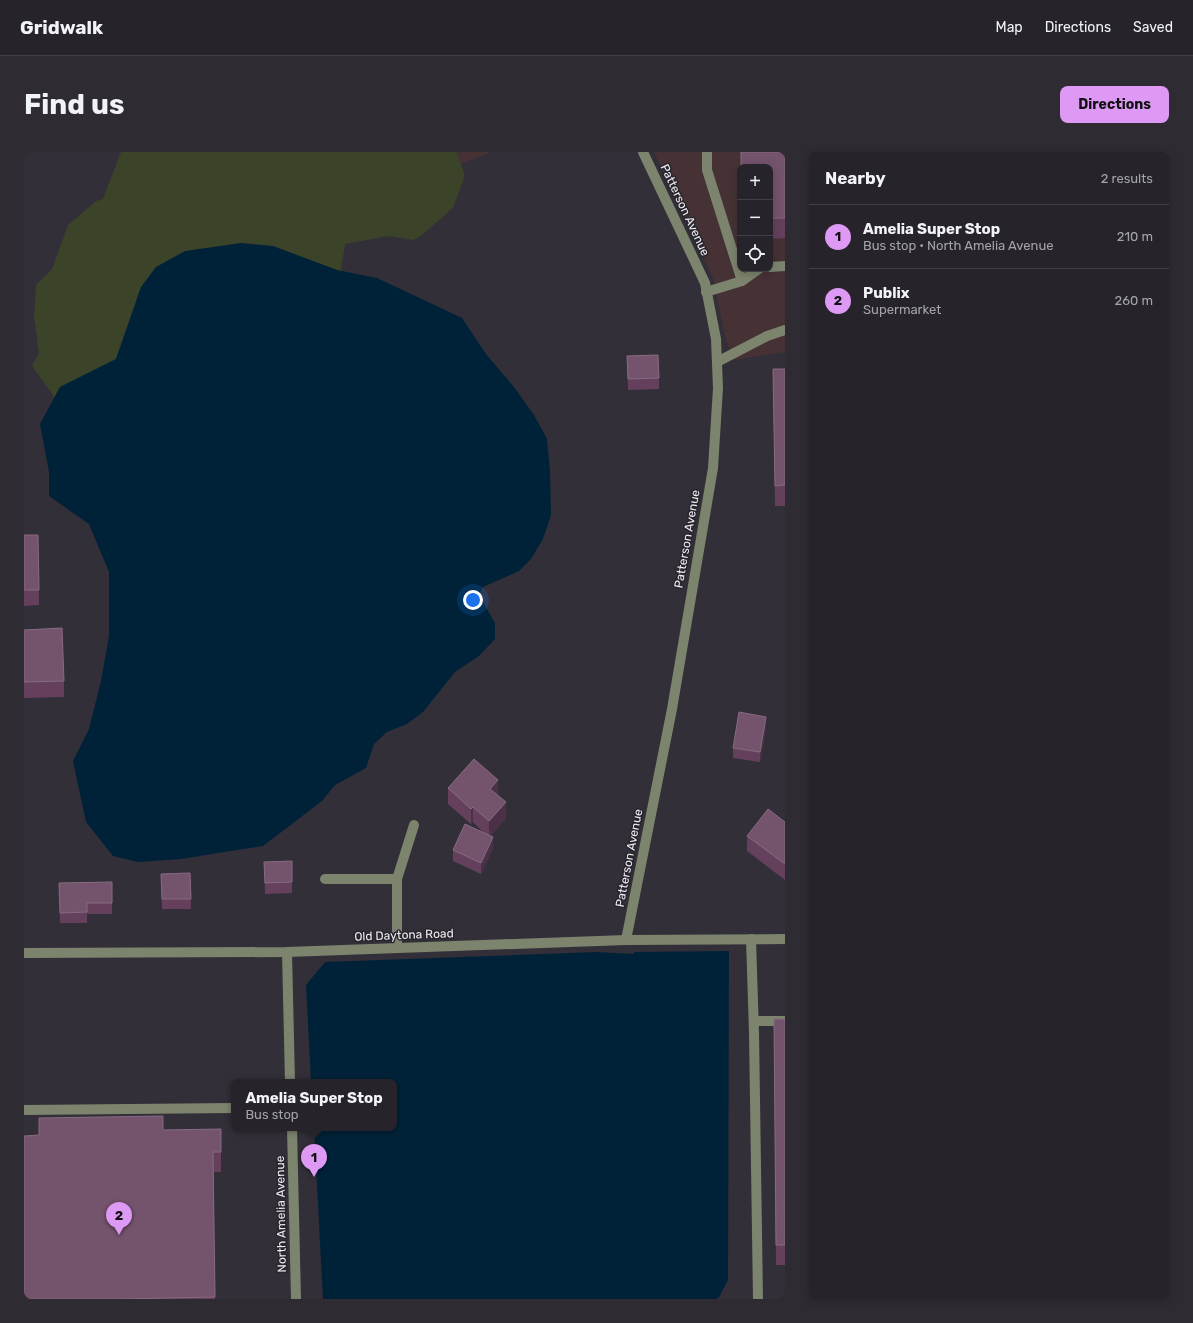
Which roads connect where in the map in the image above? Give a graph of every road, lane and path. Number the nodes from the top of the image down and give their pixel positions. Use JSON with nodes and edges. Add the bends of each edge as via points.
{"nodes":[{"id":1,"x":643,"y":152,"type":"edge"},
{"id":2,"x":707,"y":152,"type":"edge"},
{"id":3,"x":773,"y":266,"type":"edge"},
{"id":4,"x":785,"y":266,"type":"edge"},
{"id":5,"x":755,"y":272,"type":"edge"},
{"id":6,"x":742,"y":281,"type":"junction"},
{"id":7,"x":706,"y":292,"type":"junction"},
{"id":8,"x":785,"y":330,"type":"edge"},
{"id":9,"x":717,"y":362,"type":"junction"},
{"id":10,"x":414,"y":825,"type":"dead end"},
{"id":11,"x":324,"y":879,"type":"dead end"},
{"id":12,"x":397,"y":879,"type":"junction"},
{"id":13,"x":750,"y":939,"type":"junction"},
{"id":14,"x":785,"y":939,"type":"edge"},
{"id":15,"x":626,"y":940,"type":"junction"},
{"id":16,"x":397,"y":948,"type":"junction"},
{"id":17,"x":287,"y":952,"type":"junction"},
{"id":18,"x":24,"y":953,"type":"edge"},
{"id":19,"x":785,"y":1021,"type":"edge"},
{"id":20,"x":754,"y":1022,"type":"junction"},
{"id":21,"x":290,"y":1079,"type":"edge"},
{"id":22,"x":231,"y":1108,"type":"edge"},
{"id":23,"x":24,"y":1110,"type":"edge"},
{"id":24,"x":292,"y":1131,"type":"edge"},
{"id":25,"x":296,"y":1299,"type":"edge"},
{"id":26,"x":758,"y":1299,"type":"edge"}],
"edges":[{"from":1,"to":7,"type":"street","name":"Patterson Avenue"},
{"from":2,"to":6,"type":"street","via":[[707,170]]},
{"from":3,"to":4,"type":"street"},
{"from":5,"to":6,"type":"street"},
{"from":6,"to":7,"type":"street"},
{"from":7,"to":9,"type":"street","name":"Patterson Avenue","via":[[716,339]]},
{"from":8,"to":9,"type":"street","via":[[767,336]]},
{"from":9,"to":15,"type":"street","name":"Patterson Avenue","via":[[718,388],[712,468],[672,709]]},
{"from":10,"to":12,"type":"street"},
{"from":11,"to":12,"type":"street"},
{"from":12,"to":16,"type":"street"},
{"from":13,"to":14,"type":"street","name":"Old Daytona Road"},
{"from":13,"to":15,"type":"street","name":"Old Daytona Road"},
{"from":13,"to":20,"type":"street"},
{"from":15,"to":16,"type":"street","name":"Old Daytona Road"},
{"from":16,"to":17,"type":"street","name":"Old Daytona Road"},
{"from":17,"to":18,"type":"street","name":"Old Daytona Road"},
{"from":17,"to":21,"type":"street"},
{"from":19,"to":20,"type":"street"},
{"from":20,"to":26,"type":"street"},
{"from":22,"to":23,"type":"street"},
{"from":24,"to":25,"type":"street","name":"North Amelia Avenue"}]}
